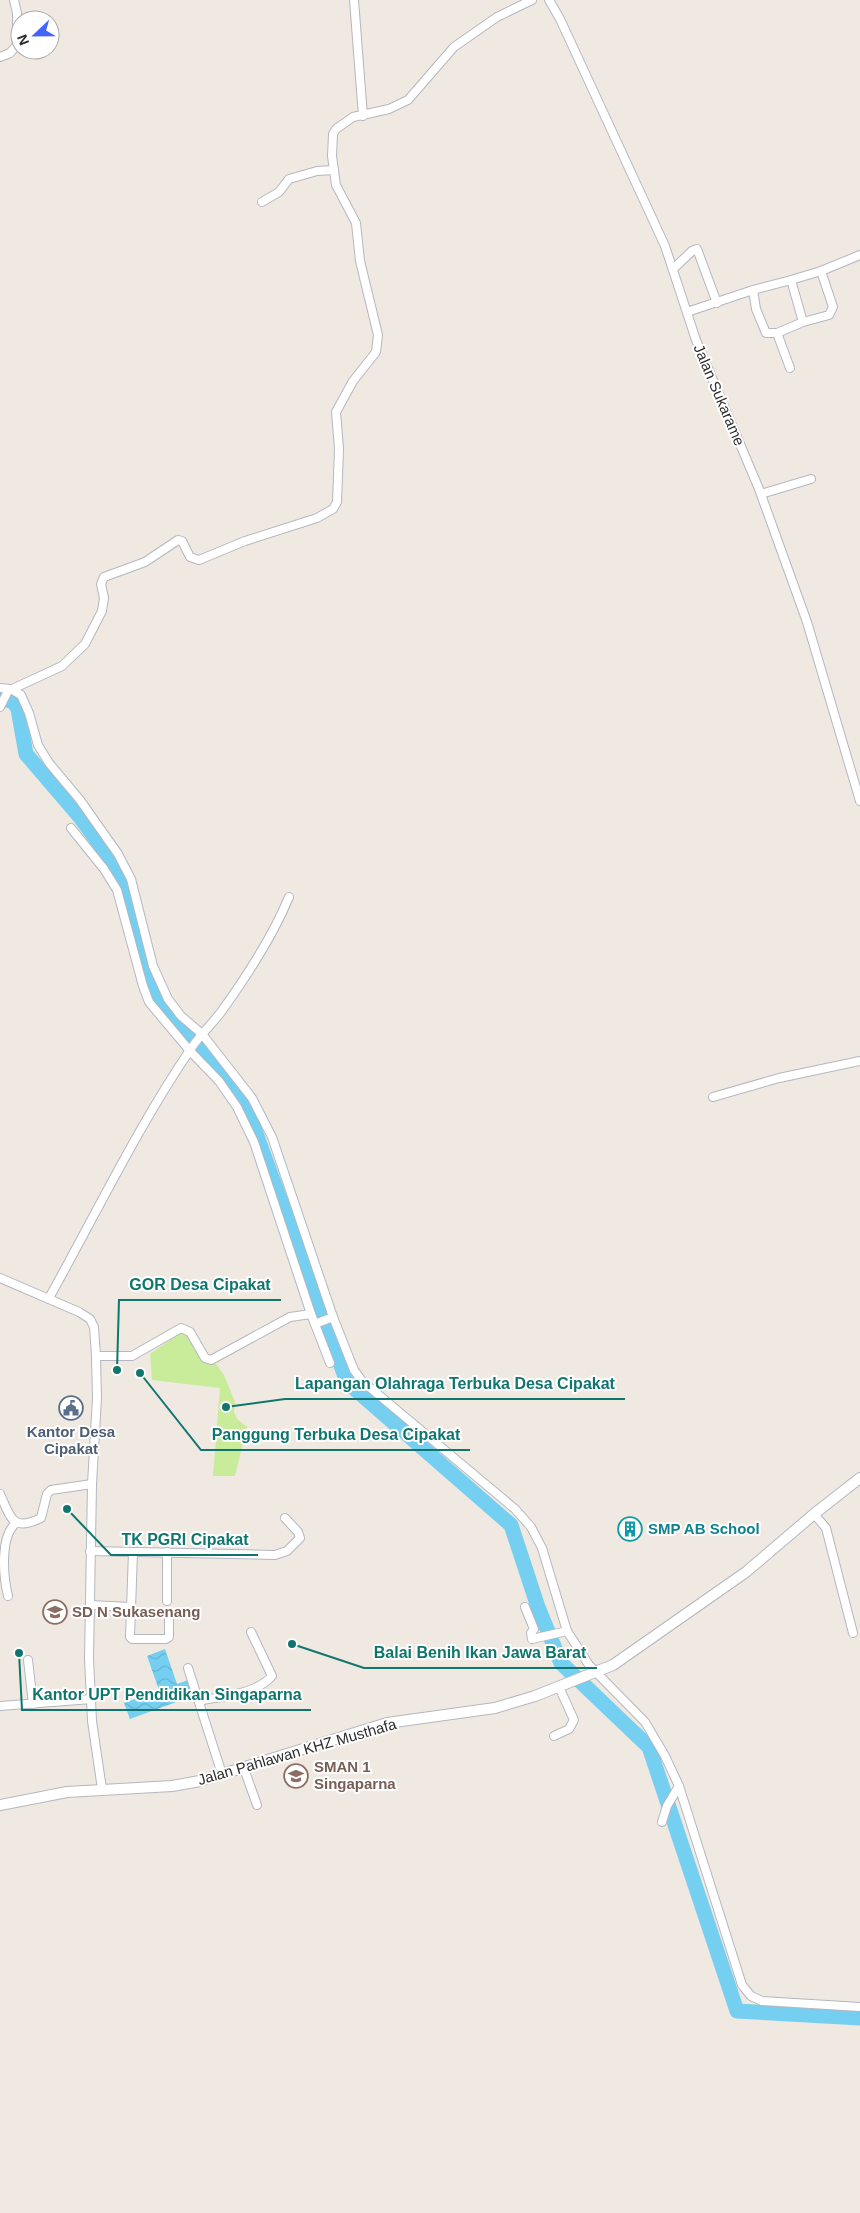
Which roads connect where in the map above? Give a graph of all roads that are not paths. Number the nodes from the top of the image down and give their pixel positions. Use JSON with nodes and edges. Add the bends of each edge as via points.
{"nodes":[{"id":1,"x":14,"y":0,"type":"edge"},
{"id":2,"x":354,"y":0,"type":"edge"},
{"id":3,"x":532,"y":0,"type":"edge"},
{"id":4,"x":549,"y":0,"type":"edge"},
{"id":5,"x":0,"y":57,"type":"edge"},
{"id":6,"x":363,"y":116,"type":"junction"},
{"id":7,"x":334,"y":170,"type":"junction"},
{"id":8,"x":262,"y":202,"type":"dead end"},
{"id":9,"x":860,"y":255,"type":"edge"},
{"id":10,"x":673,"y":269,"type":"junction"},
{"id":11,"x":822,"y":271,"type":"junction"},
{"id":12,"x":791,"y":280,"type":"junction"},
{"id":13,"x":753,"y":290,"type":"junction"},
{"id":14,"x":717,"y":302,"type":"junction"},
{"id":15,"x":687,"y":312,"type":"junction"},
{"id":16,"x":802,"y":322,"type":"junction"},
{"id":17,"x":777,"y":333,"type":"junction"},
{"id":18,"x":790,"y":368,"type":"dead end"},
{"id":19,"x":811,"y":479,"type":"dead end"},
{"id":20,"x":761,"y":494,"type":"junction"},
{"id":21,"x":6,"y":690,"type":"edge"},
{"id":22,"x":1,"y":705,"type":"edge"},
{"id":23,"x":860,"y":801,"type":"edge"},
{"id":24,"x":71,"y":828,"type":"dead end"},
{"id":25,"x":289,"y":897,"type":"dead end"},
{"id":26,"x":200,"y":1036,"type":"junction"},
{"id":27,"x":191,"y":1049,"type":"junction"},
{"id":28,"x":860,"y":1061,"type":"edge"},
{"id":29,"x":713,"y":1097,"type":"dead end"},
{"id":30,"x":0,"y":1278,"type":"edge"},
{"id":31,"x":49,"y":1298,"type":"junction"},
{"id":32,"x":311,"y":1314,"type":"junction"},
{"id":33,"x":331,"y":1317,"type":"junction"},
{"id":34,"x":316,"y":1323,"type":"junction"},
{"id":35,"x":96,"y":1356,"type":"junction"},
{"id":36,"x":330,"y":1362,"type":"dead end"},
{"id":37,"x":860,"y":1478,"type":"edge"},
{"id":38,"x":92,"y":1484,"type":"junction"},
{"id":39,"x":0,"y":1494,"type":"edge"},
{"id":40,"x":814,"y":1514,"type":"junction"},
{"id":41,"x":285,"y":1518,"type":"dead end"},
{"id":42,"x":16,"y":1524,"type":"junction"},
{"id":43,"x":0,"y":1551,"type":"edge"},
{"id":44,"x":90,"y":1551,"type":"junction"},
{"id":45,"x":133,"y":1552,"type":"junction"},
{"id":46,"x":167,"y":1552,"type":"junction"},
{"id":47,"x":2,"y":1582,"type":"edge"},
{"id":48,"x":8,"y":1596,"type":"dead end"},
{"id":49,"x":168,"y":1601,"type":"dead end"},
{"id":50,"x":90,"y":1605,"type":"junction"},
{"id":51,"x":131,"y":1607,"type":"junction"},
{"id":52,"x":525,"y":1608,"type":"dead end"},
{"id":53,"x":169,"y":1616,"type":"dead end"},
{"id":54,"x":567,"y":1631,"type":"junction"},
{"id":55,"x":251,"y":1632,"type":"dead end"},
{"id":56,"x":854,"y":1633,"type":"dead end"},
{"id":57,"x":28,"y":1660,"type":"dead end"},
{"id":58,"x":188,"y":1668,"type":"dead end"},
{"id":59,"x":593,"y":1673,"type":"junction"},
{"id":60,"x":562,"y":1686,"type":"junction"},
{"id":61,"x":92,"y":1699,"type":"junction"},
{"id":62,"x":199,"y":1701,"type":"junction"},
{"id":63,"x":33,"y":1704,"type":"junction"},
{"id":64,"x":0,"y":1706,"type":"edge"},
{"id":65,"x":554,"y":1736,"type":"dead end"},
{"id":66,"x":243,"y":1766,"type":"junction"},
{"id":67,"x":222,"y":1774,"type":"junction"},
{"id":68,"x":679,"y":1786,"type":"junction"},
{"id":69,"x":102,"y":1789,"type":"junction"},
{"id":70,"x":0,"y":1805,"type":"edge"},
{"id":71,"x":257,"y":1805,"type":"dead end"},
{"id":72,"x":662,"y":1822,"type":"dead end"},
{"id":73,"x":860,"y":2007,"type":"edge"}],
"edges":[{"from":1,"to":5,"type":"street","via":[[17,45]]},
{"from":2,"to":6,"type":"street"},
{"from":3,"to":6,"type":"street","via":[[497,17],[454,47],[408,100]]},
{"from":4,"to":10,"type":"street","name":"Jalan Sukarame","via":[[608,122]]},
{"from":6,"to":7,"type":"street","via":[[353,117],[333,134]]},
{"from":7,"to":8,"type":"street","via":[[288,179],[279,192]]},
{"from":7,"to":21,"type":"street","via":[[336,185],[356,223],[360,261],[378,335],[376,352],[353,381],[336,412],[339,449],[337,502],[333,509],[317,518],[199,560],[190,557],[182,541],[178,540],[145,562],[104,577],[101,584],[102,611],[84,644],[62,666]]},
{"from":9,"to":11,"type":"street"},
{"from":10,"to":14,"type":"street","via":[[697,249]]},
{"from":10,"to":15,"type":"street","name":"Jalan Sukarame"},
{"from":11,"to":12,"type":"street"},
{"from":11,"to":16,"type":"street","via":[[832,312]]},
{"from":12,"to":13,"type":"street"},
{"from":12,"to":16,"type":"street"},
{"from":13,"to":14,"type":"street"},
{"from":13,"to":17,"type":"street","via":[[764,330]]},
{"from":14,"to":15,"type":"street"},
{"from":15,"to":20,"type":"street","name":"Jalan Sukarame"},
{"from":16,"to":17,"type":"street"},
{"from":17,"to":18,"type":"street"},
{"from":19,"to":20,"type":"street"},
{"from":20,"to":23,"type":"street","name":"Jalan Sukarame","via":[[806,622]]},
{"from":21,"to":22,"type":"street"},
{"from":21,"to":26,"type":"street","via":[[21,695],[38,745],[118,854],[138,899],[153,966],[161,986],[181,1016]]},
{"from":24,"to":27,"type":"street","via":[[117,890],[149,1002]]},
{"from":25,"to":26,"type":"street","via":[[258,957],[221,1013]]},
{"from":26,"to":27,"type":"street"},
{"from":26,"to":33,"type":"street","via":[[252,1098],[272,1137]]},
{"from":27,"to":31,"type":"street","via":[[136,1140]]},
{"from":27,"to":32,"type":"street","via":[[237,1106],[254,1142]]},
{"from":28,"to":29,"type":"street","via":[[779,1078]]},
{"from":30,"to":31,"type":"street"},
{"from":31,"to":35,"type":"street","via":[[90,1319],[95,1332]]},
{"from":32,"to":34,"type":"street"},
{"from":32,"to":35,"type":"street","via":[[290,1317],[211,1360],[205,1358],[190,1332],[180,1328],[132,1356]]},
{"from":33,"to":34,"type":"street"},
{"from":33,"to":54,"type":"street","via":[[362,1381],[515,1509],[532,1527],[542,1548]]},
{"from":34,"to":36,"type":"street"},
{"from":35,"to":38,"type":"street"},
{"from":37,"to":40,"type":"street","name":"Jalan Pahlawan KHZ Musthafa"},
{"from":38,"to":42,"type":"street","via":[[51,1490],[41,1518]]},
{"from":38,"to":44,"type":"street"},
{"from":39,"to":42,"type":"street"},
{"from":40,"to":56,"type":"street","via":[[826,1528]]},
{"from":40,"to":59,"type":"street","name":"Jalan Pahlawan KHZ Musthafa","via":[[746,1572],[631,1654]]},
{"from":41,"to":46,"type":"street","via":[[300,1538],[287,1551],[275,1555]]},
{"from":42,"to":43,"type":"street","via":[[3,1535]]},
{"from":43,"to":47,"type":"street"},
{"from":44,"to":45,"type":"street"},
{"from":44,"to":50,"type":"street"},
{"from":45,"to":46,"type":"street"},
{"from":45,"to":51,"type":"street"},
{"from":46,"to":49,"type":"street"},
{"from":47,"to":48,"type":"street"},
{"from":50,"to":51,"type":"street"},
{"from":50,"to":61,"type":"street"},
{"from":51,"to":53,"type":"street","via":[[132,1639],[166,1639],[169,1637]]},
{"from":52,"to":54,"type":"street","via":[[534,1629],[532,1639]]},
{"from":54,"to":59,"type":"street"},
{"from":55,"to":62,"type":"street","via":[[272,1676],[266,1683],[244,1692]]},
{"from":57,"to":63,"type":"street"},
{"from":58,"to":62,"type":"street"},
{"from":59,"to":60,"type":"street","name":"Jalan Pahlawan KHZ Musthafa"},
{"from":59,"to":68,"type":"street","via":[[645,1722]]},
{"from":60,"to":65,"type":"street","via":[[574,1720],[570,1729]]},
{"from":60,"to":66,"type":"street","name":"Jalan Pahlawan KHZ Musthafa","via":[[495,1708],[387,1723]]},
{"from":61,"to":63,"type":"street"},
{"from":61,"to":69,"type":"street"},
{"from":62,"to":67,"type":"street"},
{"from":63,"to":64,"type":"street"},
{"from":66,"to":67,"type":"street","name":"Jalan Pahlawan KHZ Musthafa"},
{"from":66,"to":71,"type":"street"},
{"from":67,"to":69,"type":"street","name":"Jalan Pahlawan KHZ Musthafa","via":[[172,1786]]},
{"from":68,"to":72,"type":"street","via":[[666,1806]]},
{"from":68,"to":73,"type":"street","via":[[742,1984],[751,1996],[762,2001]]},
{"from":69,"to":70,"type":"street","name":"Jalan Pahlawan KHZ Musthafa"}]}
